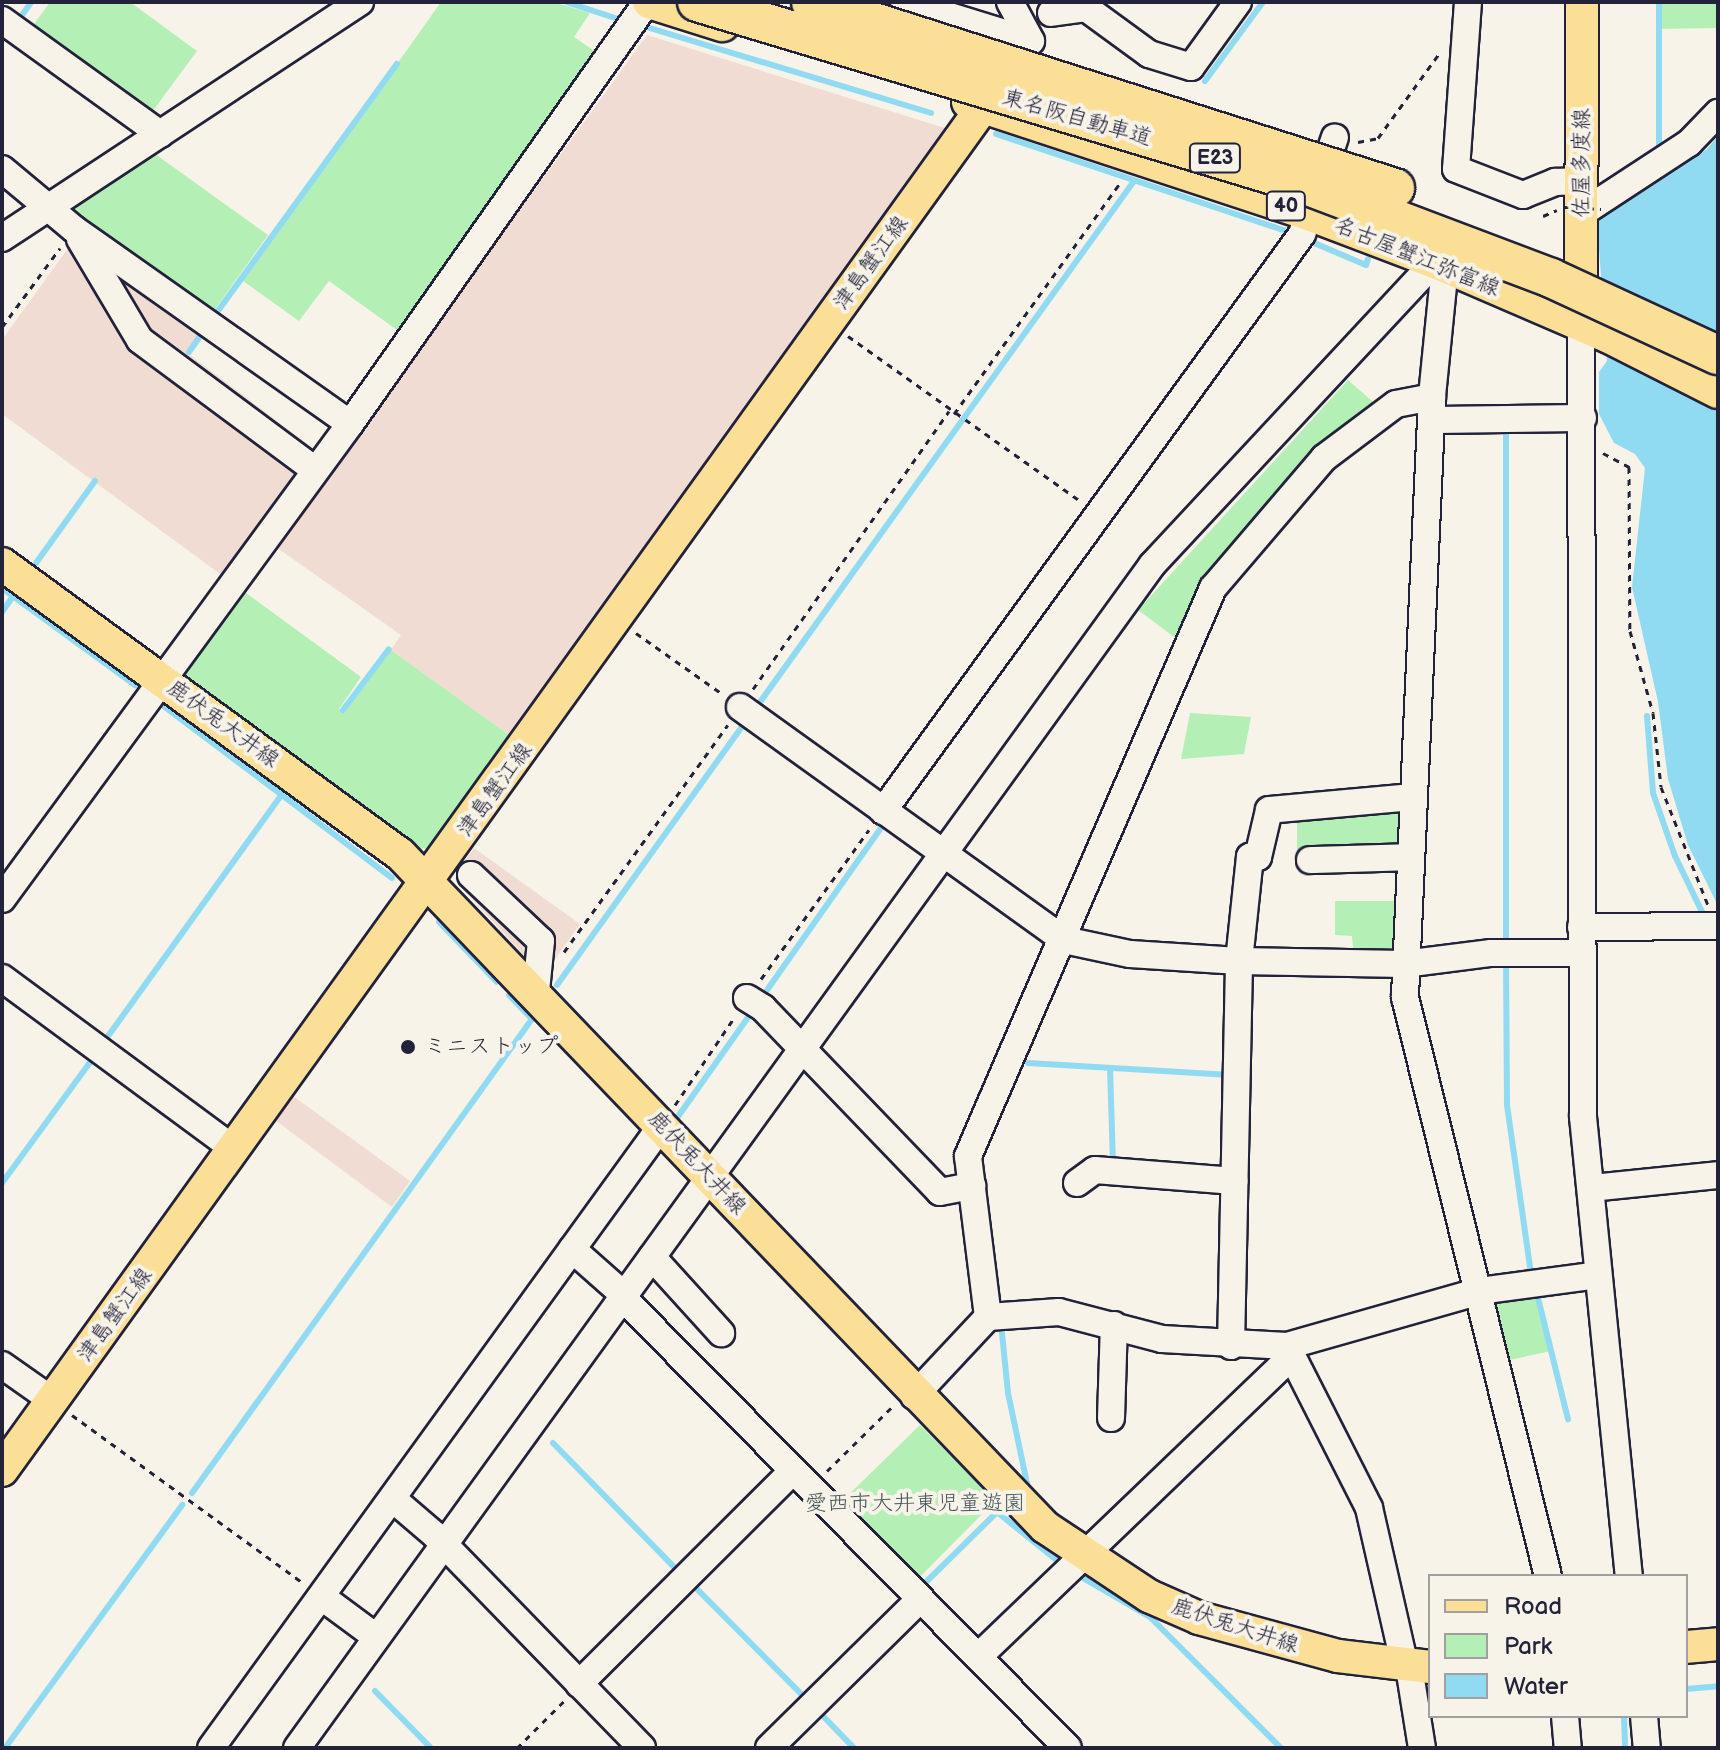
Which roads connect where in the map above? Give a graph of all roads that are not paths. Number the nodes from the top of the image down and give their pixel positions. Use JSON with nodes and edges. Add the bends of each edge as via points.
{"nodes":[{"id":1,"x":360,"y":2,"type":"edge"},
{"id":2,"x":648,"y":2,"type":"edge"},
{"id":3,"x":697,"y":2,"type":"edge"},
{"id":4,"x":811,"y":2,"type":"edge"},
{"id":5,"x":904,"y":2,"type":"edge"},
{"id":6,"x":1010,"y":2,"type":"edge"},
{"id":7,"x":1238,"y":2,"type":"edge"},
{"id":8,"x":1582,"y":2,"type":"edge"},
{"id":9,"x":1088,"y":5,"type":"edge"},
{"id":10,"x":1055,"y":8,"type":"edge"},
{"id":11,"x":1466,"y":11,"type":"edge"},
{"id":12,"x":2,"y":20,"type":"edge"},
{"id":13,"x":1031,"y":41,"type":"junction"},
{"id":14,"x":983,"y":107,"type":"junction"},
{"id":15,"x":1718,"y":113,"type":"edge"},
{"id":16,"x":160,"y":134,"type":"junction"},
{"id":17,"x":1335,"y":137,"type":"road end"},
{"id":18,"x":2,"y":169,"type":"edge"},
{"id":19,"x":1582,"y":202,"type":"junction"},
{"id":20,"x":51,"y":205,"type":"junction"},
{"id":21,"x":1306,"y":213,"type":"junction"},
{"id":22,"x":74,"y":229,"type":"junction"},
{"id":23,"x":2,"y":238,"type":"edge"},
{"id":24,"x":1440,"y":264,"type":"junction"},
{"id":25,"x":1718,"y":326,"type":"edge"},
{"id":26,"x":1594,"y":330,"type":"junction"},
{"id":27,"x":1718,"y":355,"type":"edge"},
{"id":28,"x":1718,"y":392,"type":"edge"},
{"id":29,"x":1432,"y":408,"type":"junction"},
{"id":30,"x":350,"y":424,"type":"junction"},
{"id":31,"x":1583,"y":430,"type":"junction"},
{"id":32,"x":315,"y":470,"type":"junction"},
{"id":33,"x":2,"y":564,"type":"edge"},
{"id":34,"x":160,"y":679,"type":"junction"},
{"id":35,"x":746,"y":711,"type":"road end"},
{"id":36,"x":1413,"y":797,"type":"junction"},
{"id":37,"x":891,"y":816,"type":"junction"},
{"id":38,"x":944,"y":852,"type":"junction"},
{"id":39,"x":1410,"y":857,"type":"junction"},
{"id":40,"x":1310,"y":860,"type":"dead end"},
{"id":41,"x":471,"y":875,"type":"dead end"},
{"id":42,"x":430,"y":881,"type":"junction"},
{"id":43,"x":2,"y":899,"type":"edge"},
{"id":44,"x":1718,"y":926,"type":"edge"},
{"id":45,"x":1067,"y":939,"type":"junction"},
{"id":46,"x":1581,"y":940,"type":"junction"},
{"id":47,"x":1239,"y":961,"type":"junction"},
{"id":48,"x":1404,"y":964,"type":"junction"},
{"id":49,"x":2,"y":978,"type":"edge"},
{"id":50,"x":536,"y":991,"type":"junction"},
{"id":51,"x":755,"y":1003,"type":"road end"},
{"id":52,"x":801,"y":1047,"type":"junction"},
{"id":53,"x":662,"y":1125,"type":"junction"},
{"id":54,"x":234,"y":1149,"type":"junction"},
{"id":55,"x":709,"y":1175,"type":"junction"},
{"id":56,"x":1718,"y":1175,"type":"edge"},
{"id":57,"x":1235,"y":1181,"type":"junction"},
{"id":58,"x":1077,"y":1183,"type":"dead end"},
{"id":59,"x":972,"y":1186,"type":"junction"},
{"id":60,"x":1591,"y":1188,"type":"junction"},
{"id":61,"x":577,"y":1253,"type":"junction"},
{"id":62,"x":652,"y":1257,"type":"junction"},
{"id":63,"x":1598,"y":1275,"type":"junction"},
{"id":64,"x":1480,"y":1291,"type":"junction"},
{"id":65,"x":623,"y":1296,"type":"junction"},
{"id":66,"x":996,"y":1317,"type":"junction"},
{"id":67,"x":1114,"y":1325,"type":"junction"},
{"id":68,"x":721,"y":1333,"type":"dead end"},
{"id":69,"x":1231,"y":1346,"type":"junction"},
{"id":70,"x":1289,"y":1351,"type":"junction"},
{"id":71,"x":2,"y":1365,"type":"edge"},
{"id":72,"x":914,"y":1396,"type":"junction"},
{"id":73,"x":53,"y":1401,"type":"junction"},
{"id":74,"x":1111,"y":1418,"type":"dead end"},
{"id":75,"x":2,"y":1470,"type":"edge"},
{"id":76,"x":801,"y":1478,"type":"junction"},
{"id":77,"x":398,"y":1502,"type":"junction"},
{"id":78,"x":443,"y":1548,"type":"junction"},
{"id":79,"x":1082,"y":1554,"type":"junction"},
{"id":80,"x":1548,"y":1574,"type":"edge"},
{"id":81,"x":1629,"y":1574,"type":"edge"},
{"id":82,"x":920,"y":1599,"type":"junction"},
{"id":83,"x":327,"y":1601,"type":"junction"},
{"id":84,"x":376,"y":1637,"type":"junction"},
{"id":85,"x":1718,"y":1644,"type":"edge"},
{"id":86,"x":1688,"y":1647,"type":"edge"},
{"id":87,"x":978,"y":1657,"type":"junction"},
{"id":88,"x":1415,"y":1667,"type":"edge"},
{"id":89,"x":579,"y":1684,"type":"junction"},
{"id":90,"x":1565,"y":1718,"type":"edge"},
{"id":91,"x":1644,"y":1718,"type":"edge"},
{"id":92,"x":213,"y":1748,"type":"edge"},
{"id":93,"x":297,"y":1748,"type":"edge"},
{"id":94,"x":642,"y":1748,"type":"edge"},
{"id":95,"x":769,"y":1748,"type":"edge"},
{"id":96,"x":1068,"y":1748,"type":"edge"},
{"id":97,"x":1422,"y":1748,"type":"edge"},
{"id":98,"x":1568,"y":1748,"type":"edge"},
{"id":99,"x":1647,"y":1748,"type":"edge"}],
"edges":[{"from":1,"to":16,"type":"street"},
{"from":2,"to":14,"type":"main road","name":"名古屋蟹江弥富線","number":"40"},
{"from":2,"to":30,"type":"street"},
{"from":3,"to":27,"type":"highway","name":"東名阪自動車道","number":"E23","bridge":true,"via":[[1300,183],[1551,278]]},
{"from":4,"to":25,"type":"highway","name":"東名阪自動車道","number":"E23","bridge":true,"via":[[1352,172],[1560,253]]},
{"from":5,"to":13,"type":"street"},
{"from":6,"to":13,"type":"street"},
{"from":7,"to":9,"type":"street","via":[[1191,67],[1149,54]]},
{"from":8,"to":19,"type":"main road","name":"佐屋多度線"},
{"from":9,"to":10,"type":"street"},
{"from":10,"to":13,"type":"street"},
{"from":11,"to":19,"type":"street","via":[[1456,169],[1523,195],[1555,182]]},
{"from":12,"to":16,"type":"street"},
{"from":13,"to":14,"type":"street"},
{"from":14,"to":21,"type":"main road","name":"名古屋蟹江弥富線","number":"40"},
{"from":14,"to":42,"type":"main road","name":"津島蟹江線"},
{"from":15,"to":19,"type":"street","via":[[1689,143]]},
{"from":16,"to":20,"type":"street"},
{"from":17,"to":21,"type":"street"},
{"from":18,"to":20,"type":"street"},
{"from":19,"to":26,"type":"main road","name":"佐屋多度線"},
{"from":20,"to":22,"type":"street"},
{"from":20,"to":23,"type":"street"},
{"from":21,"to":24,"type":"main road","name":"名古屋蟹江弥富線","number":"40"},
{"from":21,"to":37,"type":"street","via":[[1302,234]]},
{"from":22,"to":30,"type":"street"},
{"from":22,"to":32,"type":"street","via":[[140,340]]},
{"from":24,"to":26,"type":"main road","name":"名古屋蟹江弥富線","number":"40"},
{"from":24,"to":29,"type":"street"},
{"from":24,"to":38,"type":"street","via":[[1152,565]]},
{"from":26,"to":28,"type":"main road","name":"名古屋蟹江弥富線","number":"40"},
{"from":26,"to":31,"type":"street"},
{"from":29,"to":31,"type":"street"},
{"from":29,"to":36,"type":"street"},
{"from":29,"to":45,"type":"street","via":[[1396,404],[1324,458],[1213,588]]},
{"from":30,"to":32,"type":"street"},
{"from":31,"to":46,"type":"street"},
{"from":32,"to":34,"type":"street"},
{"from":33,"to":34,"type":"main road","name":"鹿伏兎大井線"},
{"from":34,"to":42,"type":"main road","name":"鹿伏兎大井線"},
{"from":34,"to":43,"type":"street"},
{"from":35,"to":37,"type":"street"},
{"from":36,"to":39,"type":"street"},
{"from":36,"to":47,"type":"street","via":[[1265,813],[1258,857],[1250,857]]},
{"from":37,"to":38,"type":"street"},
{"from":38,"to":45,"type":"street"},
{"from":38,"to":52,"type":"street"},
{"from":39,"to":40,"type":"street"},
{"from":39,"to":48,"type":"street"},
{"from":41,"to":50,"type":"street","via":[[541,941]]},
{"from":42,"to":50,"type":"main road","name":"鹿伏兎大井線"},
{"from":42,"to":54,"type":"main road","name":"津島蟹江線"},
{"from":44,"to":46,"type":"street"},
{"from":45,"to":47,"type":"street","via":[[1130,954]]},
{"from":45,"to":59,"type":"street","via":[[968,1156]]},
{"from":46,"to":48,"type":"street"},
{"from":46,"to":60,"type":"street","via":[[1583,1117]]},
{"from":47,"to":48,"type":"street"},
{"from":47,"to":57,"type":"street"},
{"from":48,"to":64,"type":"street","via":[[1414,1044]]},
{"from":49,"to":54,"type":"street"},
{"from":50,"to":53,"type":"main road","name":"鹿伏兎大井線"},
{"from":51,"to":52,"type":"street"},
{"from":52,"to":55,"type":"street"},
{"from":52,"to":59,"type":"street","via":[[940,1192]]},
{"from":53,"to":55,"type":"main road","name":"鹿伏兎大井線"},
{"from":53,"to":61,"type":"street"},
{"from":54,"to":73,"type":"main road","name":"津島蟹江線"},
{"from":55,"to":62,"type":"street"},
{"from":55,"to":72,"type":"main road","name":"鹿伏兎大井線"},
{"from":56,"to":60,"type":"street"},
{"from":57,"to":58,"type":"street","via":[[1095,1170]]},
{"from":57,"to":69,"type":"street"},
{"from":59,"to":66,"type":"street"},
{"from":60,"to":63,"type":"street"},
{"from":61,"to":65,"type":"street"},
{"from":61,"to":77,"type":"street"},
{"from":62,"to":65,"type":"street"},
{"from":62,"to":68,"type":"street"},
{"from":63,"to":64,"type":"street"},
{"from":63,"to":81,"type":"street"},
{"from":64,"to":70,"type":"street"},
{"from":64,"to":80,"type":"street"},
{"from":65,"to":76,"type":"street"},
{"from":65,"to":78,"type":"street"},
{"from":66,"to":67,"type":"street","via":[[1059,1312]]},
{"from":66,"to":72,"type":"street"},
{"from":67,"to":69,"type":"street","via":[[1162,1339]]},
{"from":67,"to":74,"type":"street"},
{"from":69,"to":70,"type":"street"},
{"from":70,"to":79,"type":"street"},
{"from":70,"to":88,"type":"street","via":[[1369,1508]]},
{"from":71,"to":73,"type":"street"},
{"from":72,"to":79,"type":"main road","name":"鹿伏兎大井線","via":[[1014,1500]]},
{"from":73,"to":75,"type":"main road","name":"津島蟹江線"},
{"from":76,"to":82,"type":"street"},
{"from":76,"to":89,"type":"street"},
{"from":77,"to":78,"type":"street"},
{"from":77,"to":83,"type":"street"},
{"from":78,"to":84,"type":"street"},
{"from":78,"to":89,"type":"street"},
{"from":79,"to":87,"type":"street"},
{"from":79,"to":88,"type":"main road","name":"鹿伏兎大井線","via":[[1149,1596],[1244,1634]]},
{"from":82,"to":87,"type":"street"},
{"from":82,"to":95,"type":"street"},
{"from":83,"to":84,"type":"street"},
{"from":83,"to":92,"type":"street"},
{"from":84,"to":93,"type":"street"},
{"from":85,"to":86,"type":"main road"},
{"from":87,"to":96,"type":"street"},
{"from":88,"to":97,"type":"street"},
{"from":89,"to":94,"type":"street"},
{"from":90,"to":98,"type":"street"},
{"from":91,"to":99,"type":"street"}]}
